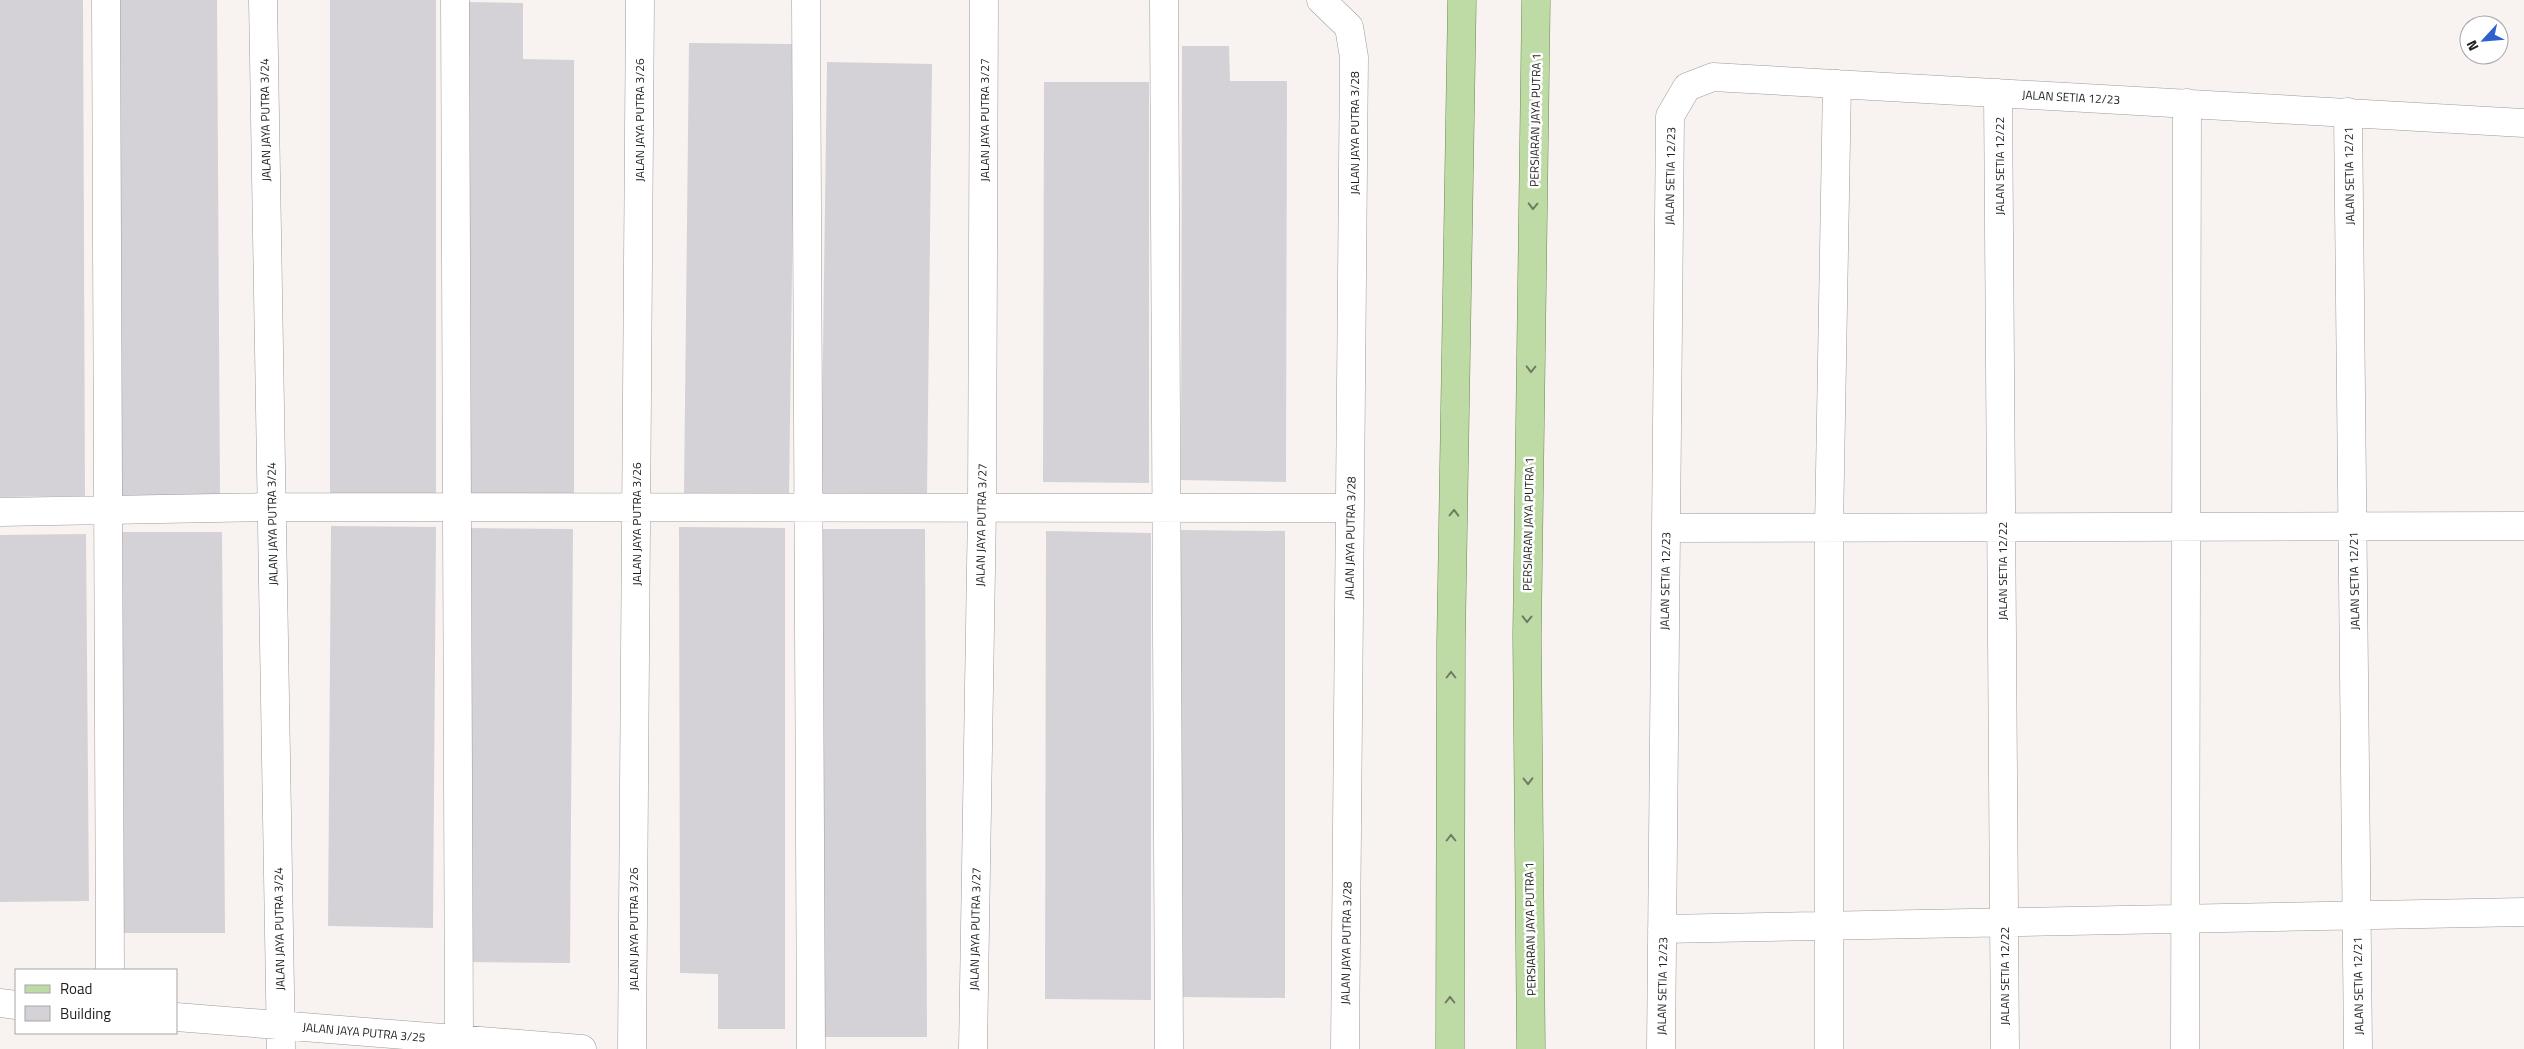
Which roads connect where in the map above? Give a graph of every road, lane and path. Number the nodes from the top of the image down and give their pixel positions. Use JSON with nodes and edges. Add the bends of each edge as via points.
{"nodes":[{"id":1,"x":106,"y":0,"type":"edge"},
{"id":2,"x":263,"y":0,"type":"edge"},
{"id":3,"x":454,"y":0,"type":"edge"},
{"id":4,"x":640,"y":0,"type":"edge"},
{"id":5,"x":806,"y":0,"type":"edge"},
{"id":6,"x":984,"y":0,"type":"edge"},
{"id":7,"x":1164,"y":0,"type":"edge"},
{"id":8,"x":1321,"y":0,"type":"edge"},
{"id":9,"x":1462,"y":0,"type":"edge"},
{"id":10,"x":1536,"y":0,"type":"edge"},
{"id":11,"x":1837,"y":84,"type":"junction"},
{"id":12,"x":1998,"y":93,"type":"junction"},
{"id":13,"x":2186,"y":103,"type":"junction"},
{"id":14,"x":2348,"y":112,"type":"junction"},
{"id":15,"x":2524,"y":123,"type":"edge"},
{"id":16,"x":272,"y":507,"type":"junction"},
{"id":17,"x":457,"y":508,"type":"junction"},
{"id":18,"x":636,"y":508,"type":"junction"},
{"id":19,"x":809,"y":508,"type":"junction"},
{"id":20,"x":982,"y":508,"type":"junction"},
{"id":21,"x":1166,"y":508,"type":"junction"},
{"id":22,"x":1350,"y":508,"type":"junction"},
{"id":23,"x":108,"y":510,"type":"junction"},
{"id":24,"x":0,"y":512,"type":"edge"},
{"id":25,"x":2353,"y":526,"type":"junction"},
{"id":26,"x":2524,"y":526,"type":"edge"},
{"id":27,"x":2186,"y":527,"type":"junction"},
{"id":28,"x":1666,"y":528,"type":"junction"},
{"id":29,"x":1829,"y":528,"type":"junction"},
{"id":30,"x":2001,"y":528,"type":"junction"},
{"id":31,"x":2524,"y":912,"type":"edge"},
{"id":32,"x":2357,"y":915,"type":"junction"},
{"id":33,"x":2186,"y":918,"type":"junction"},
{"id":34,"x":2004,"y":922,"type":"junction"},
{"id":35,"x":1829,"y":925,"type":"junction"},
{"id":36,"x":1662,"y":929,"type":"junction"},
{"id":37,"x":110,"y":969,"type":"edge"},
{"id":38,"x":0,"y":1003,"type":"edge"},
{"id":39,"x":15,"y":1004,"type":"edge"},
{"id":40,"x":178,"y":1017,"type":"edge"},
{"id":41,"x":281,"y":1037,"type":"edge"},
{"id":42,"x":459,"y":1040,"type":"junction"},
{"id":43,"x":582,"y":1049,"type":"edge"},
{"id":44,"x":632,"y":1049,"type":"edge"},
{"id":45,"x":811,"y":1049,"type":"edge"},
{"id":46,"x":973,"y":1049,"type":"edge"},
{"id":47,"x":1168,"y":1049,"type":"edge"},
{"id":48,"x":1345,"y":1049,"type":"edge"},
{"id":49,"x":1450,"y":1049,"type":"edge"},
{"id":50,"x":1531,"y":1049,"type":"edge"},
{"id":51,"x":1661,"y":1049,"type":"edge"},
{"id":52,"x":1829,"y":1049,"type":"edge"},
{"id":53,"x":2005,"y":1049,"type":"edge"},
{"id":54,"x":2186,"y":1049,"type":"edge"},
{"id":55,"x":2358,"y":1049,"type":"edge"}],
"edges":[{"from":1,"to":23,"type":"street"},
{"from":2,"to":16,"type":"street","name":"JALAN JAYA PUTRA 3/24"},
{"from":3,"to":17,"type":"street"},
{"from":4,"to":18,"type":"street","name":"JALAN JAYA PUTRA 3/26"},
{"from":5,"to":19,"type":"street"},
{"from":6,"to":20,"type":"street","name":"JALAN JAYA PUTRA 3/27"},
{"from":7,"to":21,"type":"street"},
{"from":8,"to":22,"type":"street","name":"JALAN JAYA PUTRA 3/28","via":[[1349,27],[1354,57]]},
{"from":49,"to":9,"type":"main road","one_way":true,"via":[[1451,644]]},
{"from":10,"to":50,"type":"main road","name":"PERSIARAN JAYA PUTRA 1","one_way":true,"via":[[1527,636]]},
{"from":11,"to":12,"type":"street","name":"JALAN SETIA 12/23"},
{"from":11,"to":28,"type":"street","name":"JALAN SETIA 12/23","via":[[1713,77],[1687,88],[1670,116]]},
{"from":11,"to":29,"type":"street"},
{"from":12,"to":13,"type":"street","name":"JALAN SETIA 12/23"},
{"from":12,"to":30,"type":"street","name":"JALAN SETIA 12/22"},
{"from":13,"to":14,"type":"street","name":"JALAN SETIA 12/23"},
{"from":13,"to":27,"type":"street"},
{"from":14,"to":15,"type":"street","name":"JALAN SETIA 12/23"},
{"from":14,"to":25,"type":"street","name":"JALAN SETIA 12/21"},
{"from":16,"to":17,"type":"street"},
{"from":16,"to":23,"type":"street"},
{"from":16,"to":41,"type":"street","name":"JALAN JAYA PUTRA 3/24"},
{"from":17,"to":18,"type":"street"},
{"from":17,"to":42,"type":"street"},
{"from":18,"to":19,"type":"street"},
{"from":18,"to":44,"type":"street","name":"JALAN JAYA PUTRA 3/26"},
{"from":19,"to":20,"type":"street"},
{"from":19,"to":45,"type":"street"},
{"from":20,"to":21,"type":"street"},
{"from":20,"to":46,"type":"street","name":"JALAN JAYA PUTRA 3/27"},
{"from":21,"to":22,"type":"street"},
{"from":21,"to":47,"type":"street"},
{"from":22,"to":48,"type":"street","name":"JALAN JAYA PUTRA 3/28"},
{"from":23,"to":24,"type":"street"},
{"from":23,"to":37,"type":"street"},
{"from":25,"to":26,"type":"street"},
{"from":25,"to":27,"type":"street"},
{"from":25,"to":32,"type":"street","name":"JALAN SETIA 12/21"},
{"from":27,"to":30,"type":"street"},
{"from":27,"to":33,"type":"street"},
{"from":28,"to":29,"type":"street"},
{"from":28,"to":36,"type":"street","name":"JALAN SETIA 12/23"},
{"from":29,"to":30,"type":"street"},
{"from":29,"to":35,"type":"street"},
{"from":30,"to":34,"type":"street","name":"JALAN SETIA 12/22"},
{"from":31,"to":32,"type":"street"},
{"from":32,"to":33,"type":"street"},
{"from":32,"to":55,"type":"street","name":"JALAN SETIA 12/21"},
{"from":33,"to":34,"type":"street"},
{"from":33,"to":54,"type":"street"},
{"from":34,"to":35,"type":"street"},
{"from":34,"to":53,"type":"street","name":"JALAN SETIA 12/22"},
{"from":35,"to":36,"type":"street"},
{"from":35,"to":52,"type":"street"},
{"from":36,"to":51,"type":"street","name":"JALAN SETIA 12/23"},
{"from":38,"to":39,"type":"street"},
{"from":40,"to":41,"type":"street","name":"JALAN JAYA PUTRA 3/25"},
{"from":41,"to":42,"type":"street","name":"JALAN JAYA PUTRA 3/25"},
{"from":42,"to":43,"type":"street","name":"JALAN JAYA PUTRA 3/25"}]}
